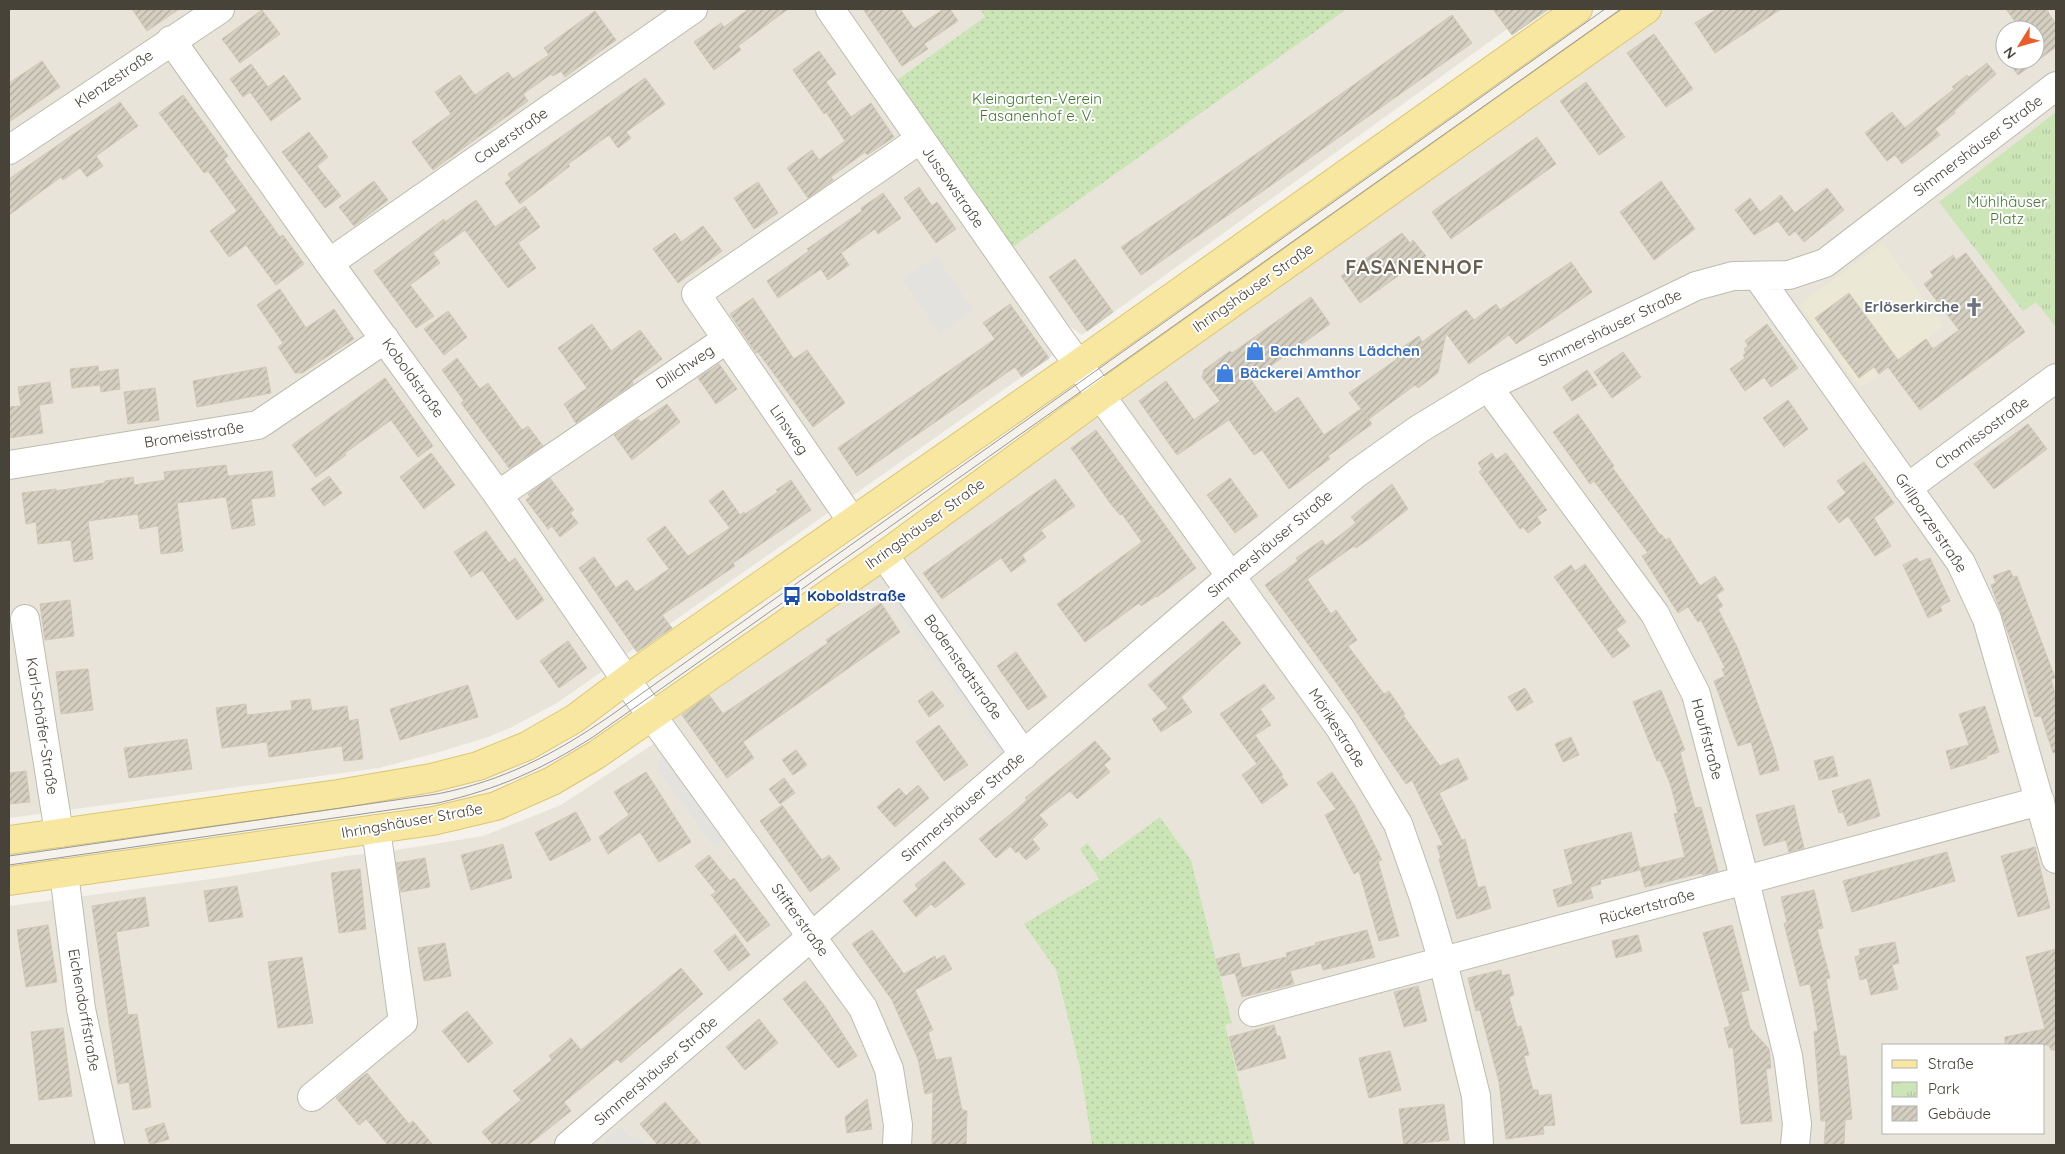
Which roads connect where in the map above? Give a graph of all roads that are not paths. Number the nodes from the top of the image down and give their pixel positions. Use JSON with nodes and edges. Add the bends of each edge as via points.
{"nodes":[{"id":1,"x":693,"y":9,"type":"edge"},
{"id":2,"x":830,"y":9,"type":"edge"},
{"id":3,"x":1578,"y":9,"type":"edge"},
{"id":4,"x":1647,"y":9,"type":"edge"},
{"id":5,"x":217,"y":10,"type":"edge"},
{"id":6,"x":171,"y":40,"type":"junction"},
{"id":7,"x":2056,"y":86,"type":"edge"},
{"id":8,"x":920,"y":140,"type":"junction"},
{"id":9,"x":9,"y":150,"type":"edge"},
{"id":10,"x":329,"y":263,"type":"junction"},
{"id":11,"x":1758,"y":277,"type":"junction"},
{"id":12,"x":385,"y":339,"type":"junction"},
{"id":13,"x":727,"y":339,"type":"junction"},
{"id":14,"x":1078,"y":364,"type":"junction"},
{"id":15,"x":2056,"y":378,"type":"edge"},
{"id":16,"x":1488,"y":387,"type":"junction"},
{"id":17,"x":1101,"y":396,"type":"junction"},
{"id":18,"x":9,"y":465,"type":"edge"},
{"id":19,"x":1907,"y":488,"type":"junction"},
{"id":20,"x":498,"y":495,"type":"junction"},
{"id":21,"x":852,"y":521,"type":"junction"},
{"id":22,"x":884,"y":555,"type":"junction"},
{"id":23,"x":1231,"y":576,"type":"junction"},
{"id":24,"x":25,"y":619,"type":"dead end"},
{"id":25,"x":626,"y":680,"type":"junction"},
{"id":26,"x":652,"y":717,"type":"junction"},
{"id":27,"x":1024,"y":755,"type":"junction"},
{"id":28,"x":2046,"y":805,"type":"edge"},
{"id":29,"x":376,"y":829,"type":"junction"},
{"id":30,"x":59,"y":833,"type":"junction"},
{"id":31,"x":9,"y":840,"type":"edge"},
{"id":32,"x":2056,"y":859,"type":"edge"},
{"id":33,"x":64,"y":873,"type":"junction"},
{"id":34,"x":9,"y":881,"type":"edge"},
{"id":35,"x":1745,"y":881,"type":"junction"},
{"id":36,"x":812,"y":936,"type":"junction"},
{"id":37,"x":1442,"y":962,"type":"junction"},
{"id":38,"x":1253,"y":1012,"type":"dead end"},
{"id":39,"x":312,"y":1097,"type":"dead end"},
{"id":40,"x":110,"y":1145,"type":"edge"},
{"id":41,"x":570,"y":1145,"type":"edge"},
{"id":42,"x":897,"y":1145,"type":"edge"},
{"id":43,"x":1479,"y":1145,"type":"edge"},
{"id":44,"x":1795,"y":1145,"type":"edge"}],
"edges":[{"from":1,"to":10,"type":"street","name":"Cauerstraße"},
{"from":2,"to":8,"type":"street","name":"Jussowstraße"},
{"from":3,"to":14,"type":"main road"},
{"from":4,"to":17,"type":"main road","name":"Ihringshäuser Straße"},
{"from":5,"to":6,"type":"street","name":"Klenzestraße"},
{"from":6,"to":9,"type":"street","name":"Klenzestraße"},
{"from":6,"to":10,"type":"street","name":"Koboldstraße"},
{"from":7,"to":11,"type":"street","name":"Simmershäuser Straße","via":[[1825,263],[1789,275]]},
{"from":8,"to":13,"type":"street","name":"Dilichweg","via":[[696,294]]},
{"from":8,"to":14,"type":"street","name":"Jussowstraße"},
{"from":10,"to":12,"type":"street","name":"Koboldstraße"},
{"from":11,"to":16,"type":"street","name":"Simmershäuser Straße","via":[[1733,276],[1696,286]]},
{"from":11,"to":19,"type":"street","name":"Grillparzerstraße"},
{"from":12,"to":18,"type":"street","name":"Bromeisstraße","via":[[258,425]]},
{"from":12,"to":20,"type":"street","name":"Koboldstraße"},
{"from":13,"to":20,"type":"street","name":"Dilichweg"},
{"from":13,"to":21,"type":"street","name":"Linsweg"},
{"from":14,"to":17,"type":"street","name":"Mörikestraße"},
{"from":14,"to":21,"type":"main road"},
{"from":15,"to":19,"type":"street","name":"Chamissostraße"},
{"from":16,"to":23,"type":"street","name":"Simmershäuser Straße","via":[[1419,429],[1357,473]]},
{"from":16,"to":35,"type":"street","name":"Hauffstraße","via":[[1655,614],[1696,694]]},
{"from":17,"to":22,"type":"main road","name":"Ihringshäuser Straße"},
{"from":17,"to":23,"type":"street","name":"Mörikestraße"},
{"from":19,"to":28,"type":"street","name":"Grillparzerstraße","via":[[1961,562],[1986,619]]},
{"from":20,"to":25,"type":"street","name":"Koboldstraße"},
{"from":21,"to":25,"type":"main road"},
{"from":22,"to":26,"type":"main road","name":"Ihringshäuser Straße"},
{"from":22,"to":27,"type":"street","name":"Bodenstedtstraße"},
{"from":23,"to":27,"type":"street","name":"Simmershäuser Straße"},
{"from":23,"to":37,"type":"street","name":"Mörikestraße","via":[[1340,728],[1398,824]]},
{"from":24,"to":30,"type":"street","name":"Karl-Schäfer-Straße"},
{"from":25,"to":26,"type":"street","name":"Koboldstraße"},
{"from":25,"to":30,"type":"main road","via":[[574,719],[527,746],[478,766],[432,778],[338,794]]},
{"from":26,"to":29,"type":"main road","name":"Ihringshäuser Straße","via":[[552,781],[496,806],[433,821]]},
{"from":26,"to":36,"type":"street","name":"Stifterstraße"},
{"from":27,"to":36,"type":"street","name":"Simmershäuser Straße"},
{"from":28,"to":32,"type":"street","name":"Grillparzerstraße"},
{"from":28,"to":35,"type":"street","name":"Rückertstraße"},
{"from":29,"to":33,"type":"main road","name":"Ihringshäuser Straße"},
{"from":29,"to":39,"type":"street","via":[[403,1022]]},
{"from":30,"to":31,"type":"main road"},
{"from":33,"to":34,"type":"main road","name":"Ihringshäuser Straße"},
{"from":33,"to":40,"type":"street","name":"Eichendorffstraße","via":[[81,1010]]},
{"from":35,"to":37,"type":"street","name":"Rückertstraße"},
{"from":35,"to":44,"type":"street","name":"Hauffstraße","via":[[1788,1056],[1798,1124]]},
{"from":36,"to":41,"type":"street","name":"Simmershäuser Straße"},
{"from":36,"to":42,"type":"street","name":"Stifterstraße","via":[[863,1008],[889,1069],[898,1125]]},
{"from":37,"to":38,"type":"street","name":"Rückertstraße"},
{"from":37,"to":43,"type":"street","name":"Mörikestraße","via":[[1476,1096]]}]}
